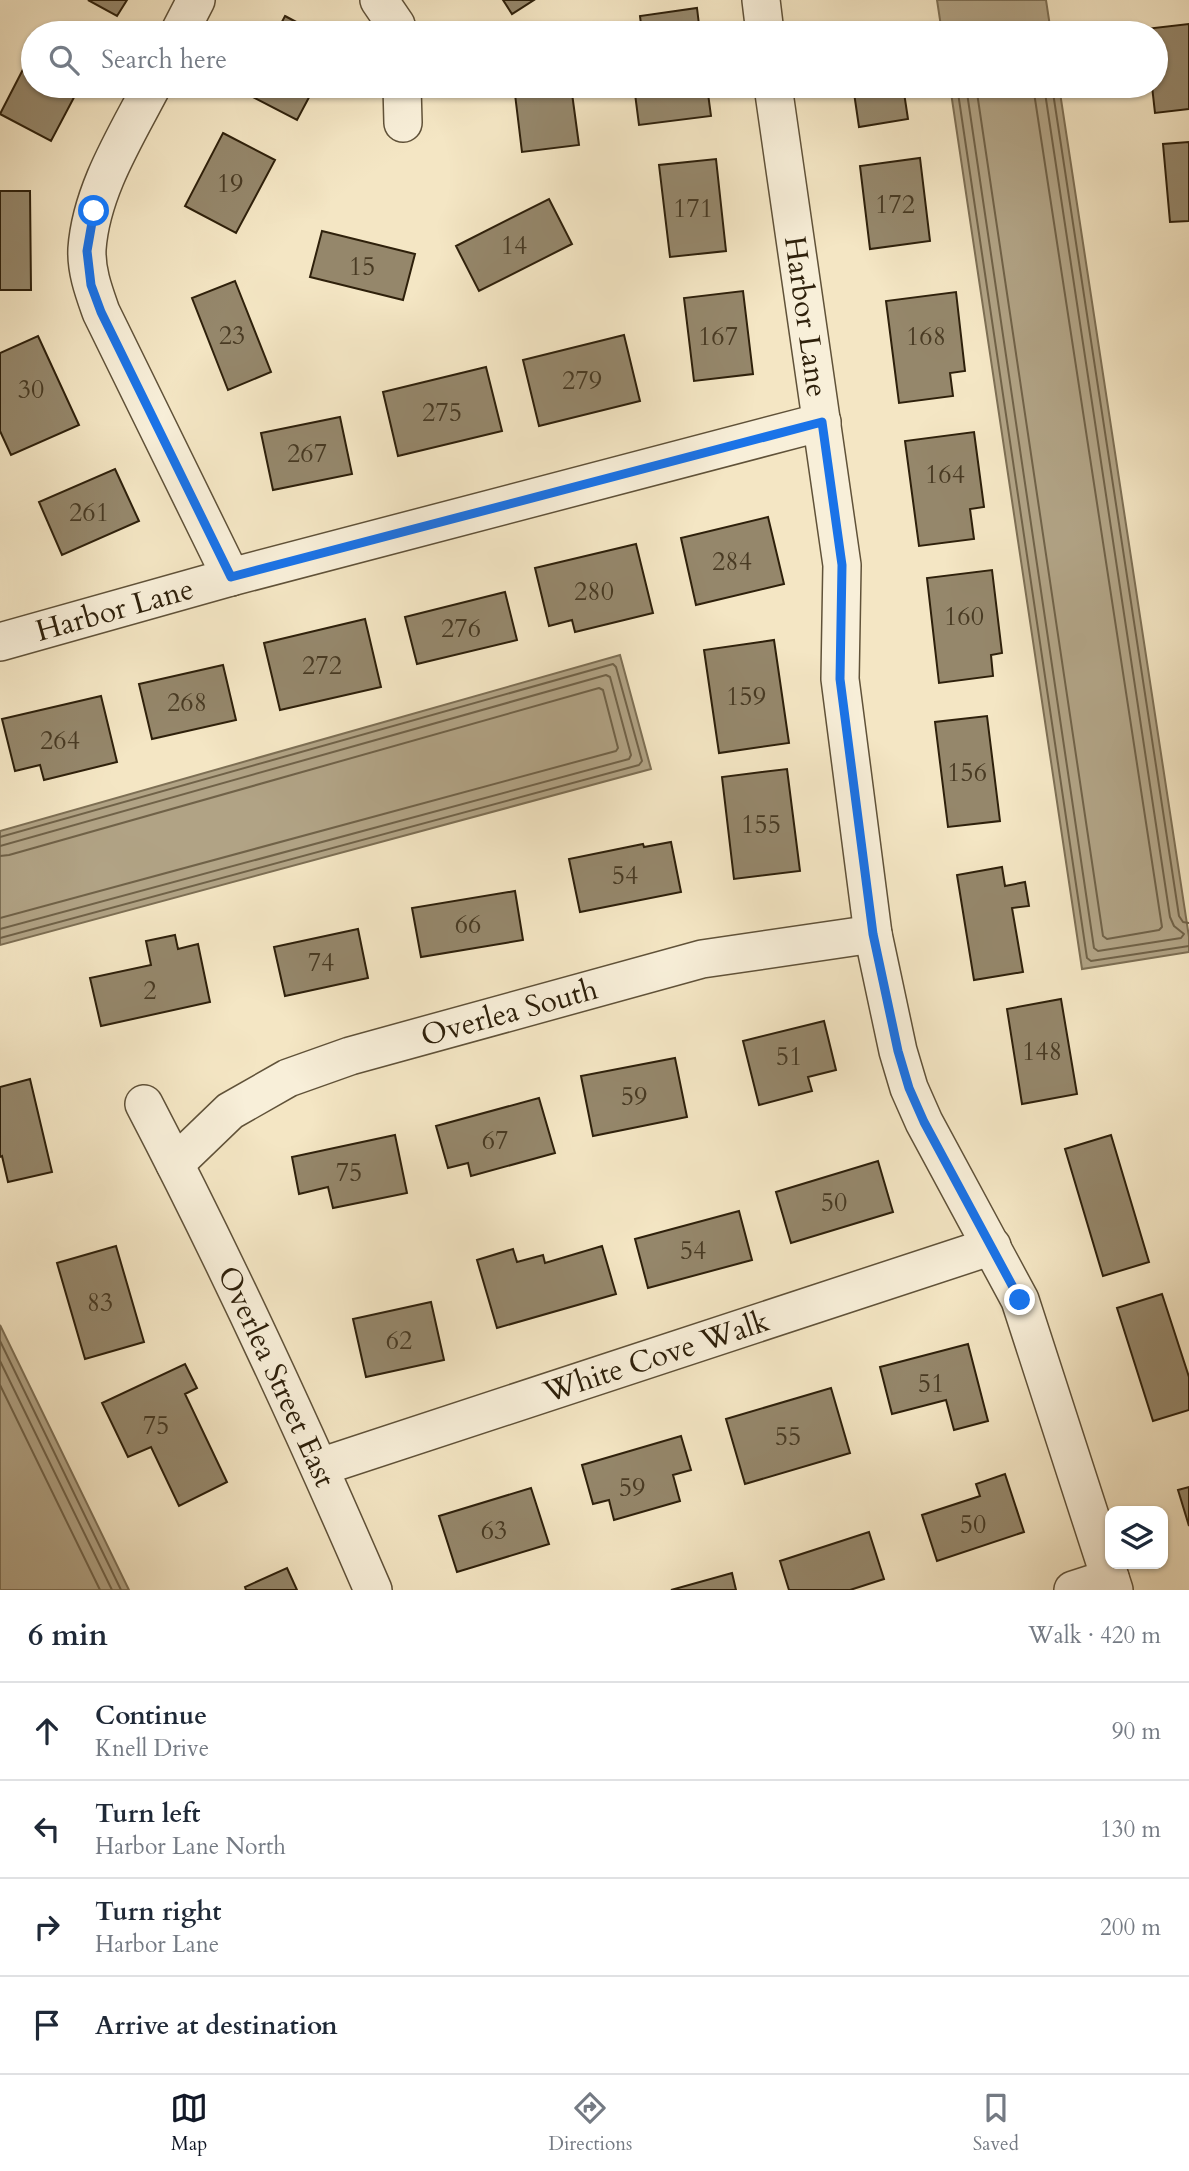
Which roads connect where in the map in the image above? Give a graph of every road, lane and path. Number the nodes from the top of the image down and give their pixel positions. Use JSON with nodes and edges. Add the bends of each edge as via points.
{"nodes":[{"id":1,"x":196,"y":0,"type":"edge"},
{"id":2,"x":379,"y":0,"type":"edge"},
{"id":3,"x":761,"y":0,"type":"edge"},
{"id":4,"x":185,"y":21,"type":"edge"},
{"id":5,"x":393,"y":21,"type":"edge"},
{"id":6,"x":764,"y":21,"type":"edge"},
{"id":7,"x":146,"y":98,"type":"edge"},
{"id":8,"x":402,"y":98,"type":"edge"},
{"id":9,"x":775,"y":98,"type":"edge"},
{"id":10,"x":403,"y":123,"type":"dead end"},
{"id":11,"x":822,"y":422,"type":"junction"},
{"id":12,"x":231,"y":577,"type":"junction"},
{"id":13,"x":0,"y":642,"type":"edge"},
{"id":14,"x":873,"y":934,"type":"junction"},
{"id":15,"x":144,"y":1104,"type":"dead end"},
{"id":16,"x":175,"y":1164,"type":"junction"},
{"id":17,"x":992,"y":1246,"type":"junction"},
{"id":18,"x":320,"y":1467,"type":"junction"},
{"id":19,"x":1112,"y":1584,"type":"edge"},
{"id":20,"x":373,"y":1590,"type":"edge"},
{"id":21,"x":1073,"y":1590,"type":"edge"}],
"edges":[{"from":1,"to":4,"type":"street"},
{"from":2,"to":5,"type":"street"},
{"from":3,"to":6,"type":"street"},
{"from":7,"to":12,"type":"street","via":[[94,211],[87,251],[91,285]]},
{"from":8,"to":10,"type":"street"},
{"from":9,"to":11,"type":"street","name":"Harbor Lane"},
{"from":11,"to":12,"type":"street","name":"Harbor Lane"},
{"from":11,"to":14,"type":"street","name":"Harbor Lane","via":[[842,565],[840,679]]},
{"from":12,"to":13,"type":"street","name":"Harbor Lane"},
{"from":14,"to":16,"type":"street","name":"Overlea South","via":[[702,959],[351,1056],[288,1078],[230,1111]]},
{"from":14,"to":17,"type":"street","name":"Harbor Lane","via":[[909,1088]]},
{"from":15,"to":16,"type":"street","name":"Overlea Street East"},
{"from":16,"to":18,"type":"street","name":"Overlea Street East"},
{"from":17,"to":18,"type":"street","name":"White Cove Walk"},
{"from":17,"to":19,"type":"street","name":"Harbor Lane","via":[[1020,1300]]},
{"from":18,"to":20,"type":"street","name":"Overlea Street East"},
{"from":19,"to":21,"type":"street"}]}
